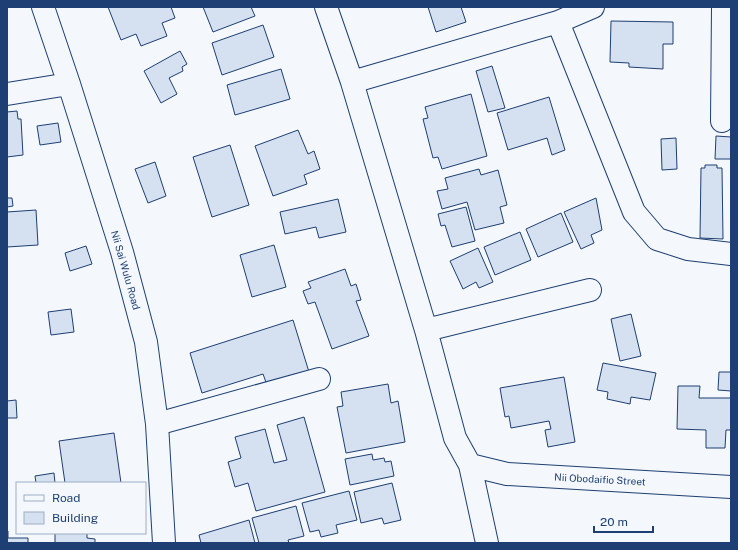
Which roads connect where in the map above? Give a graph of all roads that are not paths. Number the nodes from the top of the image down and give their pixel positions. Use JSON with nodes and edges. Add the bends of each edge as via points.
{"nodes":[{"id":1,"x":43,"y":7,"type":"edge"},
{"id":2,"x":326,"y":7,"type":"edge"},
{"id":3,"x":593,"y":7,"type":"edge"},
{"id":4,"x":723,"y":7,"type":"edge"},
{"id":5,"x":558,"y":22,"type":"junction"},
{"id":6,"x":352,"y":82,"type":"junction"},
{"id":7,"x":69,"y":84,"type":"junction"},
{"id":8,"x":7,"y":94,"type":"edge"},
{"id":9,"x":722,"y":121,"type":"dead end"},
{"id":10,"x":731,"y":254,"type":"edge"},
{"id":11,"x":590,"y":290,"type":"dead end"},
{"id":12,"x":426,"y":330,"type":"junction"},
{"id":13,"x":319,"y":379,"type":"dead end"},
{"id":14,"x":157,"y":424,"type":"junction"},
{"id":15,"x":470,"y":465,"type":"junction"},
{"id":16,"x":731,"y":487,"type":"edge"},
{"id":17,"x":164,"y":543,"type":"edge"},
{"id":18,"x":487,"y":543,"type":"edge"}],
"edges":[{"from":1,"to":7,"type":"street","name":"Nii Sai Wulu Road"},
{"from":2,"to":6,"type":"street"},
{"from":3,"to":5,"type":"street"},
{"from":4,"to":9,"type":"street"},
{"from":5,"to":6,"type":"street"},
{"from":5,"to":10,"type":"street","via":[[634,212],[657,239],[688,249]]},
{"from":6,"to":12,"type":"street"},
{"from":7,"to":8,"type":"street"},
{"from":7,"to":14,"type":"street","name":"Nii Sai Wulu Road","via":[[122,252],[146,342]]},
{"from":11,"to":12,"type":"street"},
{"from":12,"to":15,"type":"street","via":[[455,438]]},
{"from":13,"to":14,"type":"street"},
{"from":14,"to":17,"type":"street","name":"Nii Sai Wulu Road"},
{"from":15,"to":16,"type":"street","name":"Nii Obodaifio Street","via":[[507,474]]},
{"from":15,"to":18,"type":"street"}]}
